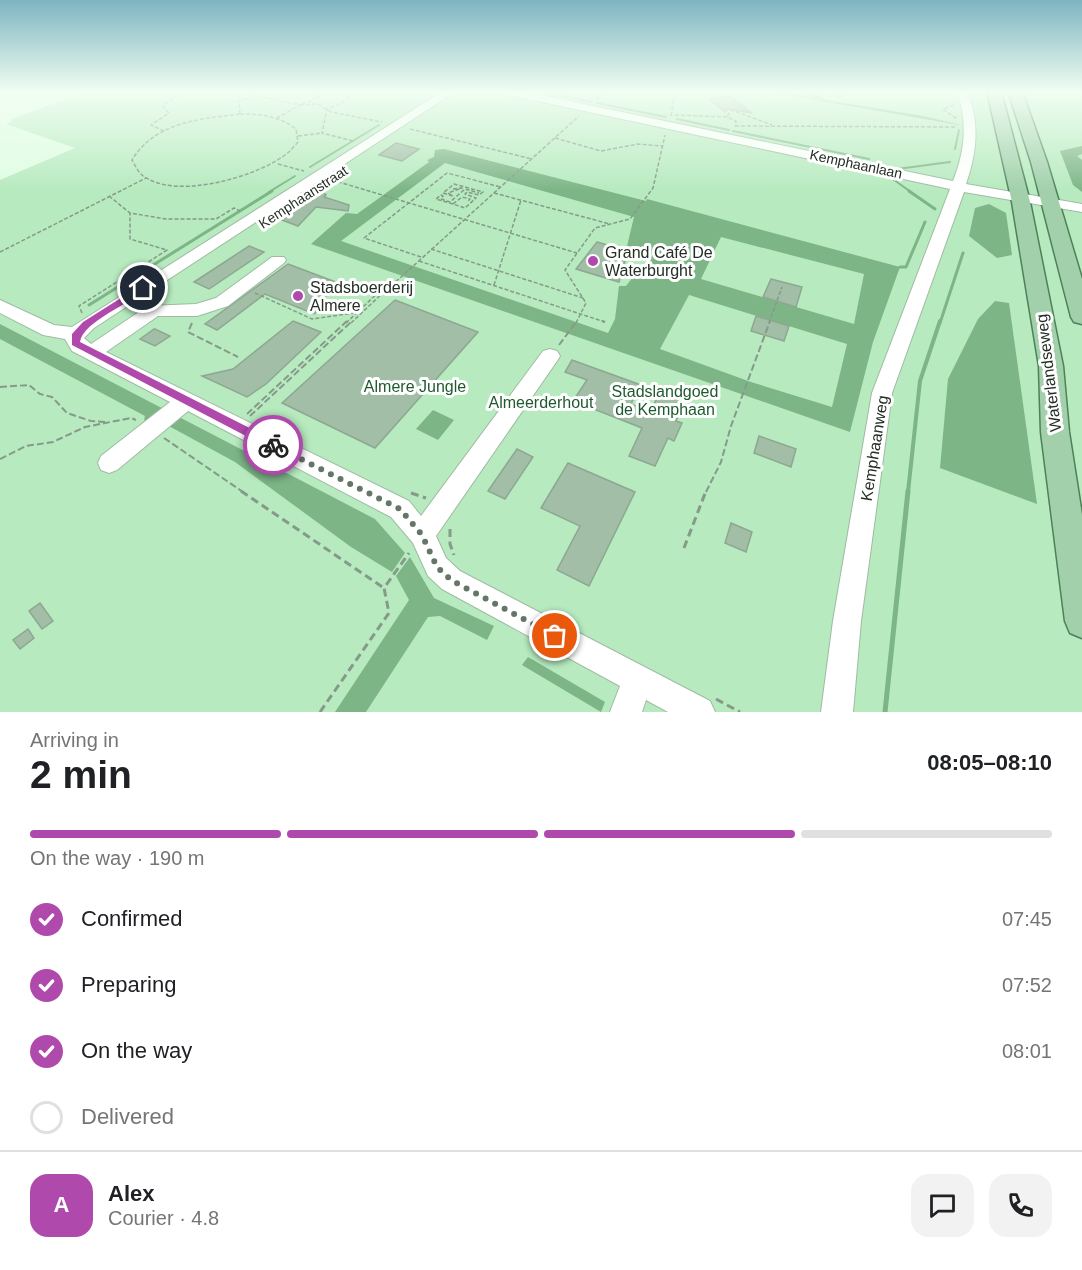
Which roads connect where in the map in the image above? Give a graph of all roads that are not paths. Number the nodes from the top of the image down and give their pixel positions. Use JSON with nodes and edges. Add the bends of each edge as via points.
{"nodes":[{"id":1,"x":406,"y":124,"type":"edge"},
{"id":2,"x":683,"y":124,"type":"edge"},
{"id":3,"x":971,"y":124,"type":"edge"},
{"id":4,"x":1002,"y":124,"type":"edge"},
{"id":5,"x":1026,"y":124,"type":"edge"},
{"id":6,"x":960,"y":187,"type":"junction"},
{"id":7,"x":1020,"y":199,"type":"junction"},
{"id":8,"x":1052,"y":205,"type":"junction"},
{"id":9,"x":1082,"y":208,"type":"edge"},
{"id":10,"x":1082,"y":213,"type":"edge"},
{"id":11,"x":278,"y":260,"type":"dead end"},
{"id":12,"x":0,"y":306,"type":"edge"},
{"id":13,"x":1082,"y":317,"type":"edge"},
{"id":14,"x":82,"y":329,"type":"junction"},
{"id":15,"x":92,"y":352,"type":"junction"},
{"id":16,"x":550,"y":356,"type":"dead end"},
{"id":17,"x":168,"y":415,"type":"junction"},
{"id":18,"x":109,"y":463,"type":"dead end"},
{"id":19,"x":415,"y":544,"type":"junction"},
{"id":20,"x":1082,"y":621,"type":"edge"},
{"id":21,"x":638,"y":680,"type":"junction"},
{"id":22,"x":703,"y":704,"type":"edge"},
{"id":23,"x":626,"y":712,"type":"edge"},
{"id":24,"x":837,"y":712,"type":"edge"}],
"edges":[{"from":1,"to":14,"type":"street","name":"Kemphaanstraat"},
{"from":2,"to":6,"type":"street","name":"Kemphaanlaan"},
{"from":3,"to":6,"type":"street","name":"Kemphaanweg"},
{"from":4,"to":7,"type":"main road","name":"Waterlandseweg"},
{"from":5,"to":8,"type":"main road"},
{"from":6,"to":7,"type":"street","name":"Kemphaanlaan"},
{"from":6,"to":24,"type":"street","name":"Kemphaanweg","via":[[882,393]]},
{"from":7,"to":8,"type":"street","name":"Kemphaanlaan"},
{"from":7,"to":20,"type":"main road","name":"Waterlandseweg","via":[[1051,366],[1055,432]]},
{"from":8,"to":9,"type":"street"},
{"from":8,"to":10,"type":"street"},
{"from":8,"to":13,"type":"main road"},
{"from":11,"to":15,"type":"street","via":[[222,302],[197,310],[154,310]]},
{"from":12,"to":14,"type":"street","via":[[50,331]]},
{"from":14,"to":15,"type":"street","via":[[75,343]]},
{"from":15,"to":17,"type":"street"},
{"from":16,"to":19,"type":"street"},
{"from":17,"to":18,"type":"street"},
{"from":17,"to":19,"type":"street","via":[[245,419],[400,509]]},
{"from":19,"to":21,"type":"street","via":[[451,580]]},
{"from":21,"to":22,"type":"street"},
{"from":21,"to":23,"type":"street"}]}
